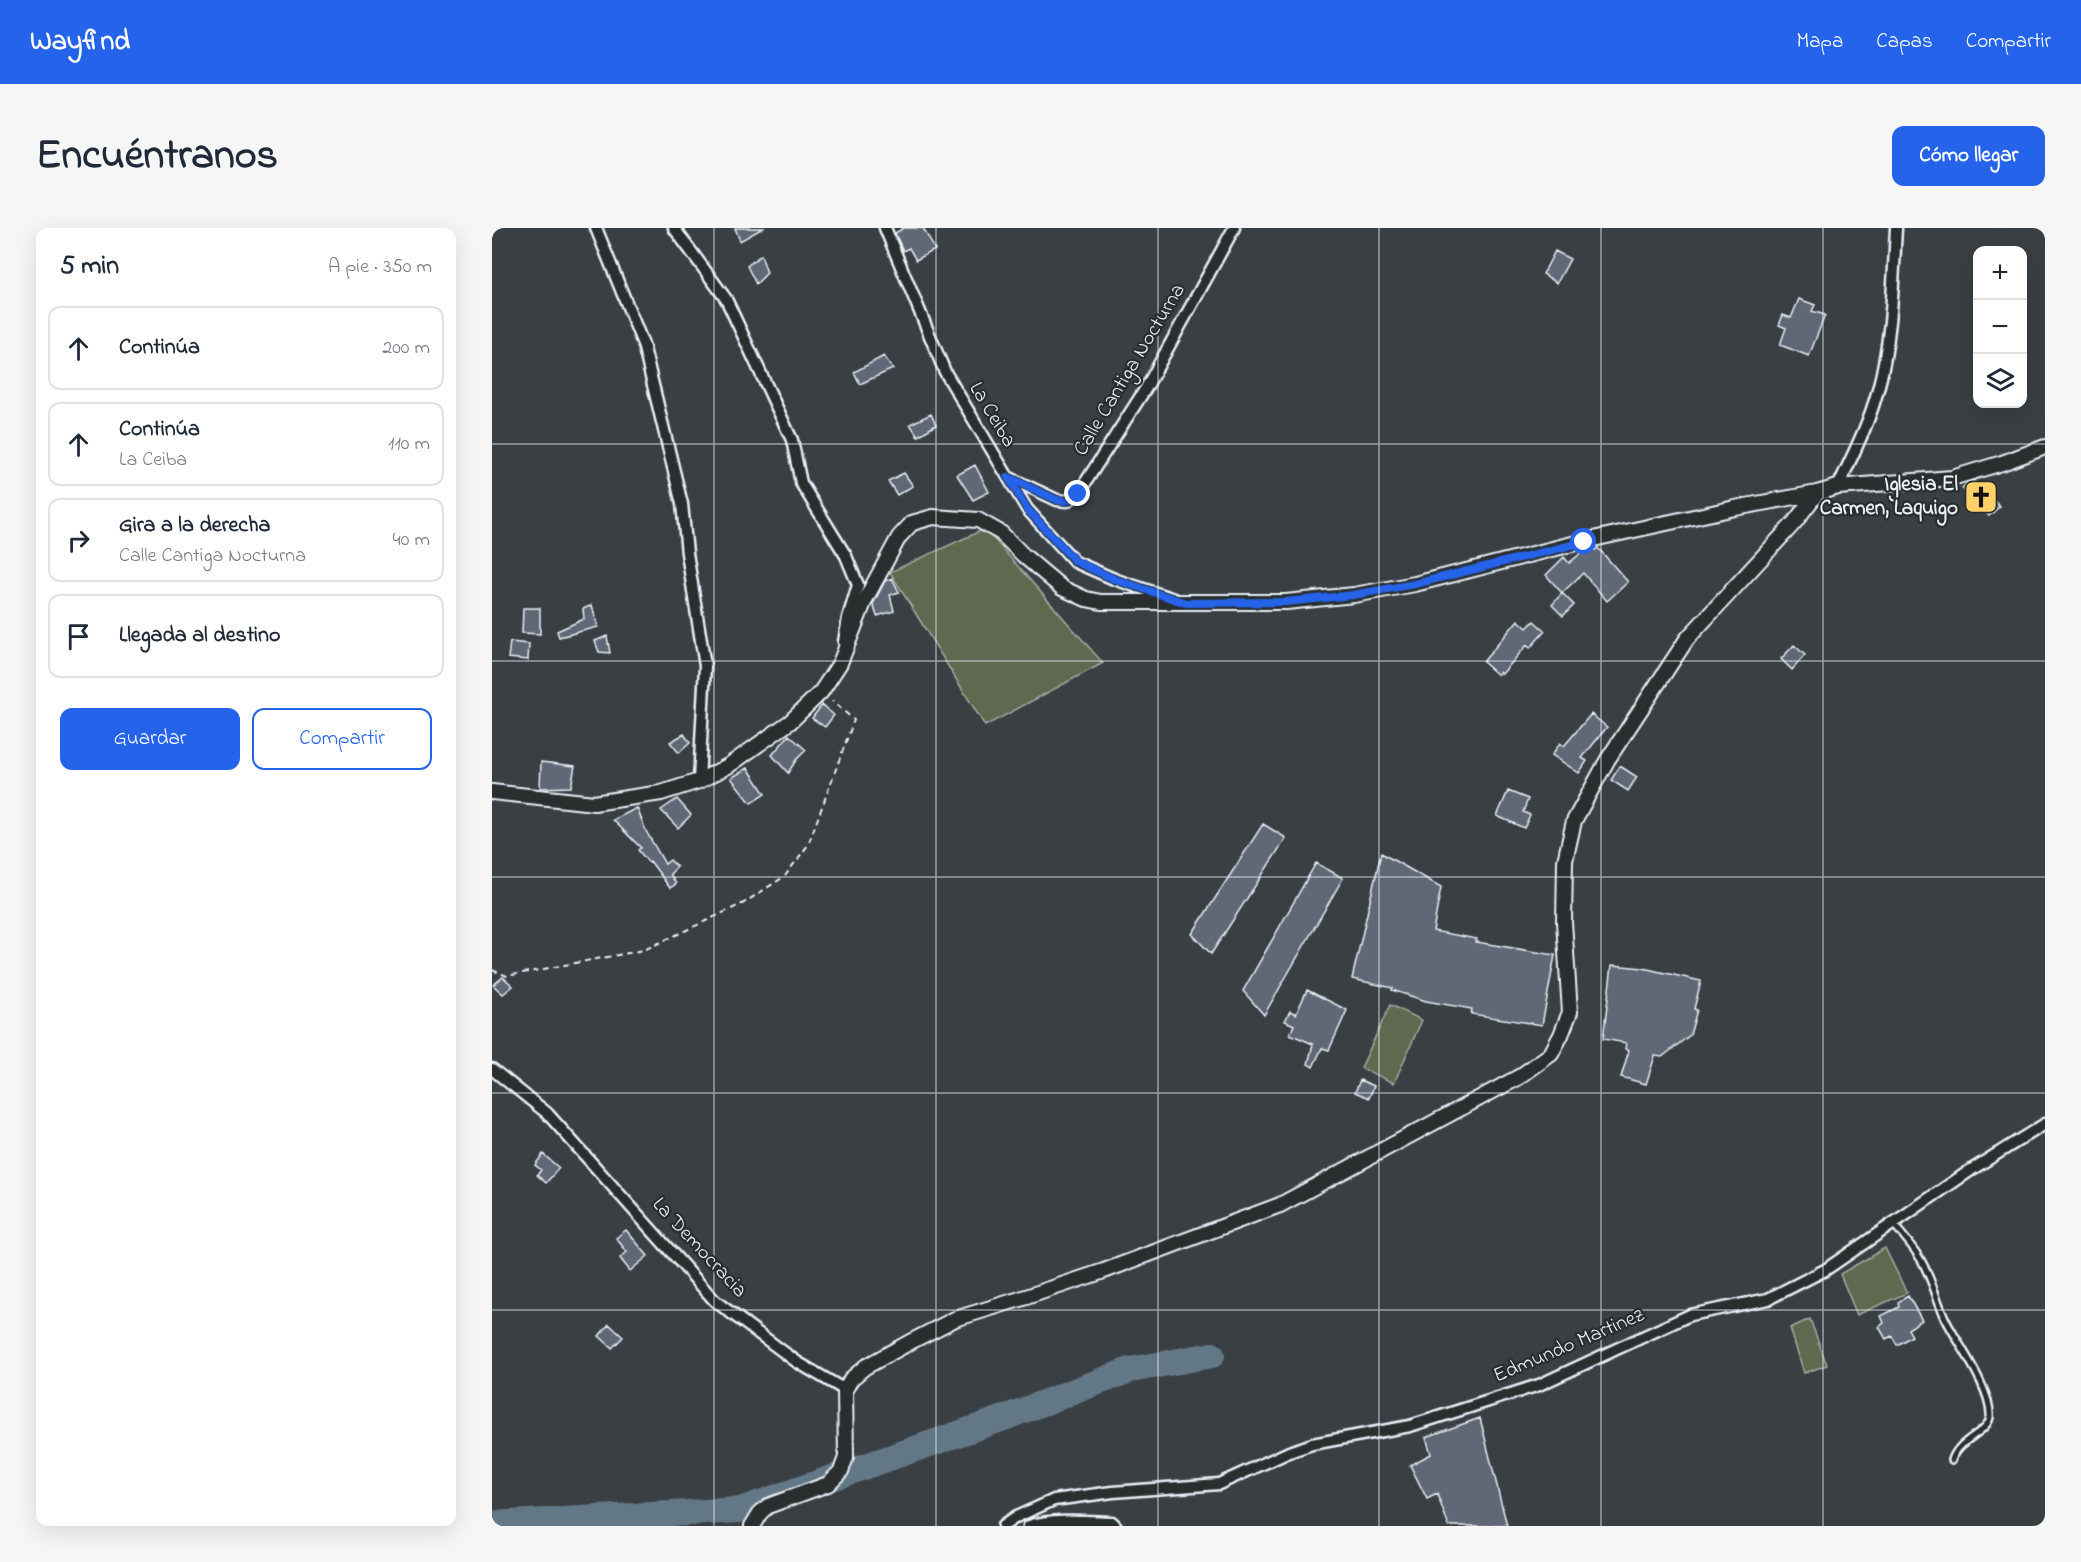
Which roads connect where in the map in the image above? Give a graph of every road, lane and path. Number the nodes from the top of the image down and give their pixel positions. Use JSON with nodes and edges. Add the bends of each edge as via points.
{"nodes":[{"id":1,"x":596,"y":228,"type":"edge"},
{"id":2,"x":674,"y":228,"type":"edge"},
{"id":3,"x":885,"y":228,"type":"edge"},
{"id":4,"x":1234,"y":228,"type":"edge"},
{"id":5,"x":1896,"y":228,"type":"edge"},
{"id":6,"x":2045,"y":447,"type":"edge"},
{"id":7,"x":1008,"y":477,"type":"junction"},
{"id":8,"x":1838,"y":487,"type":"junction"},
{"id":9,"x":1817,"y":493,"type":"junction"},
{"id":10,"x":1186,"y":603,"type":"junction"},
{"id":11,"x":840,"y":663,"type":"junction"},
{"id":12,"x":821,"y":692,"type":"junction"},
{"id":13,"x":699,"y":781,"type":"junction"},
{"id":14,"x":492,"y":792,"type":"edge"},
{"id":15,"x":492,"y":970,"type":"edge"},
{"id":16,"x":492,"y":1069,"type":"edge"},
{"id":17,"x":2045,"y":1124,"type":"edge"},
{"id":18,"x":1893,"y":1224,"type":"junction"},
{"id":19,"x":845,"y":1390,"type":"junction"},
{"id":20,"x":1952,"y":1460,"type":"dead end"},
{"id":21,"x":752,"y":1526,"type":"edge"},
{"id":22,"x":1002,"y":1526,"type":"edge"},
{"id":23,"x":1029,"y":1526,"type":"edge"},
{"id":24,"x":1116,"y":1526,"type":"edge"}],
"edges":[{"from":1,"to":13,"type":"street","via":[[643,344],[682,504],[705,666]]},
{"from":2,"to":11,"type":"street","via":[[726,298],[792,440],[801,483],[846,556],[858,585]]},
{"from":3,"to":7,"type":"street","name":"La Ceiba","via":[[945,372]]},
{"from":4,"to":7,"type":"street","name":"Calle Cantiga Nocturna","via":[[1146,388],[1078,494],[1067,501],[1057,500]]},
{"from":5,"to":8,"type":"street","via":[[1895,272],[1877,392]]},
{"from":6,"to":8,"type":"street","via":[[1952,478]]},
{"from":7,"to":10,"type":"street","name":"La Ceiba","via":[[1027,509],[1075,561],[1114,579]]},
{"from":8,"to":9,"type":"street"},
{"from":9,"to":10,"type":"street","via":[[1723,510],[1415,584],[1353,595],[1286,602]]},
{"from":9,"to":19,"type":"street","via":[[1687,639],[1608,759],[1574,821],[1565,861],[1563,922],[1570,1012],[1551,1053],[1519,1077],[1280,1205],[1104,1270],[955,1319],[865,1367]]},
{"from":10,"to":11,"type":"street","via":[[1086,599],[1062,588],[1001,533],[978,520],[933,517],[912,523],[898,537],[865,600]]},
{"from":11,"to":12,"type":"street"},
{"from":12,"to":13,"type":"street","via":[[790,722],[728,766]]},
{"from":12,"to":15,"type":"path","via":[[854,720],[808,844],[785,876],[744,903],[644,950],[507,976]]},
{"from":13,"to":14,"type":"street","via":[[661,793],[594,803]]},
{"from":16,"to":19,"type":"street","name":"La Democracia","via":[[547,1113],[715,1301],[797,1362]]},
{"from":17,"to":18,"type":"street","name":"Edmundo Martinez"},
{"from":18,"to":20,"type":"lane","via":[[1922,1262],[1946,1321],[1974,1368],[1988,1404],[1988,1425],[1960,1445]]},
{"from":18,"to":22,"type":"street","name":"Edmundo Martinez","via":[[1825,1270],[1768,1299],[1690,1316],[1539,1385],[1410,1426],[1312,1444],[1219,1484],[1113,1491],[1054,1500]]},
{"from":19,"to":21,"type":"street","via":[[846,1457],[841,1471],[828,1484],[768,1506]]},
{"from":23,"to":24,"type":"street","via":[[1077,1520],[1112,1522]]}]}
